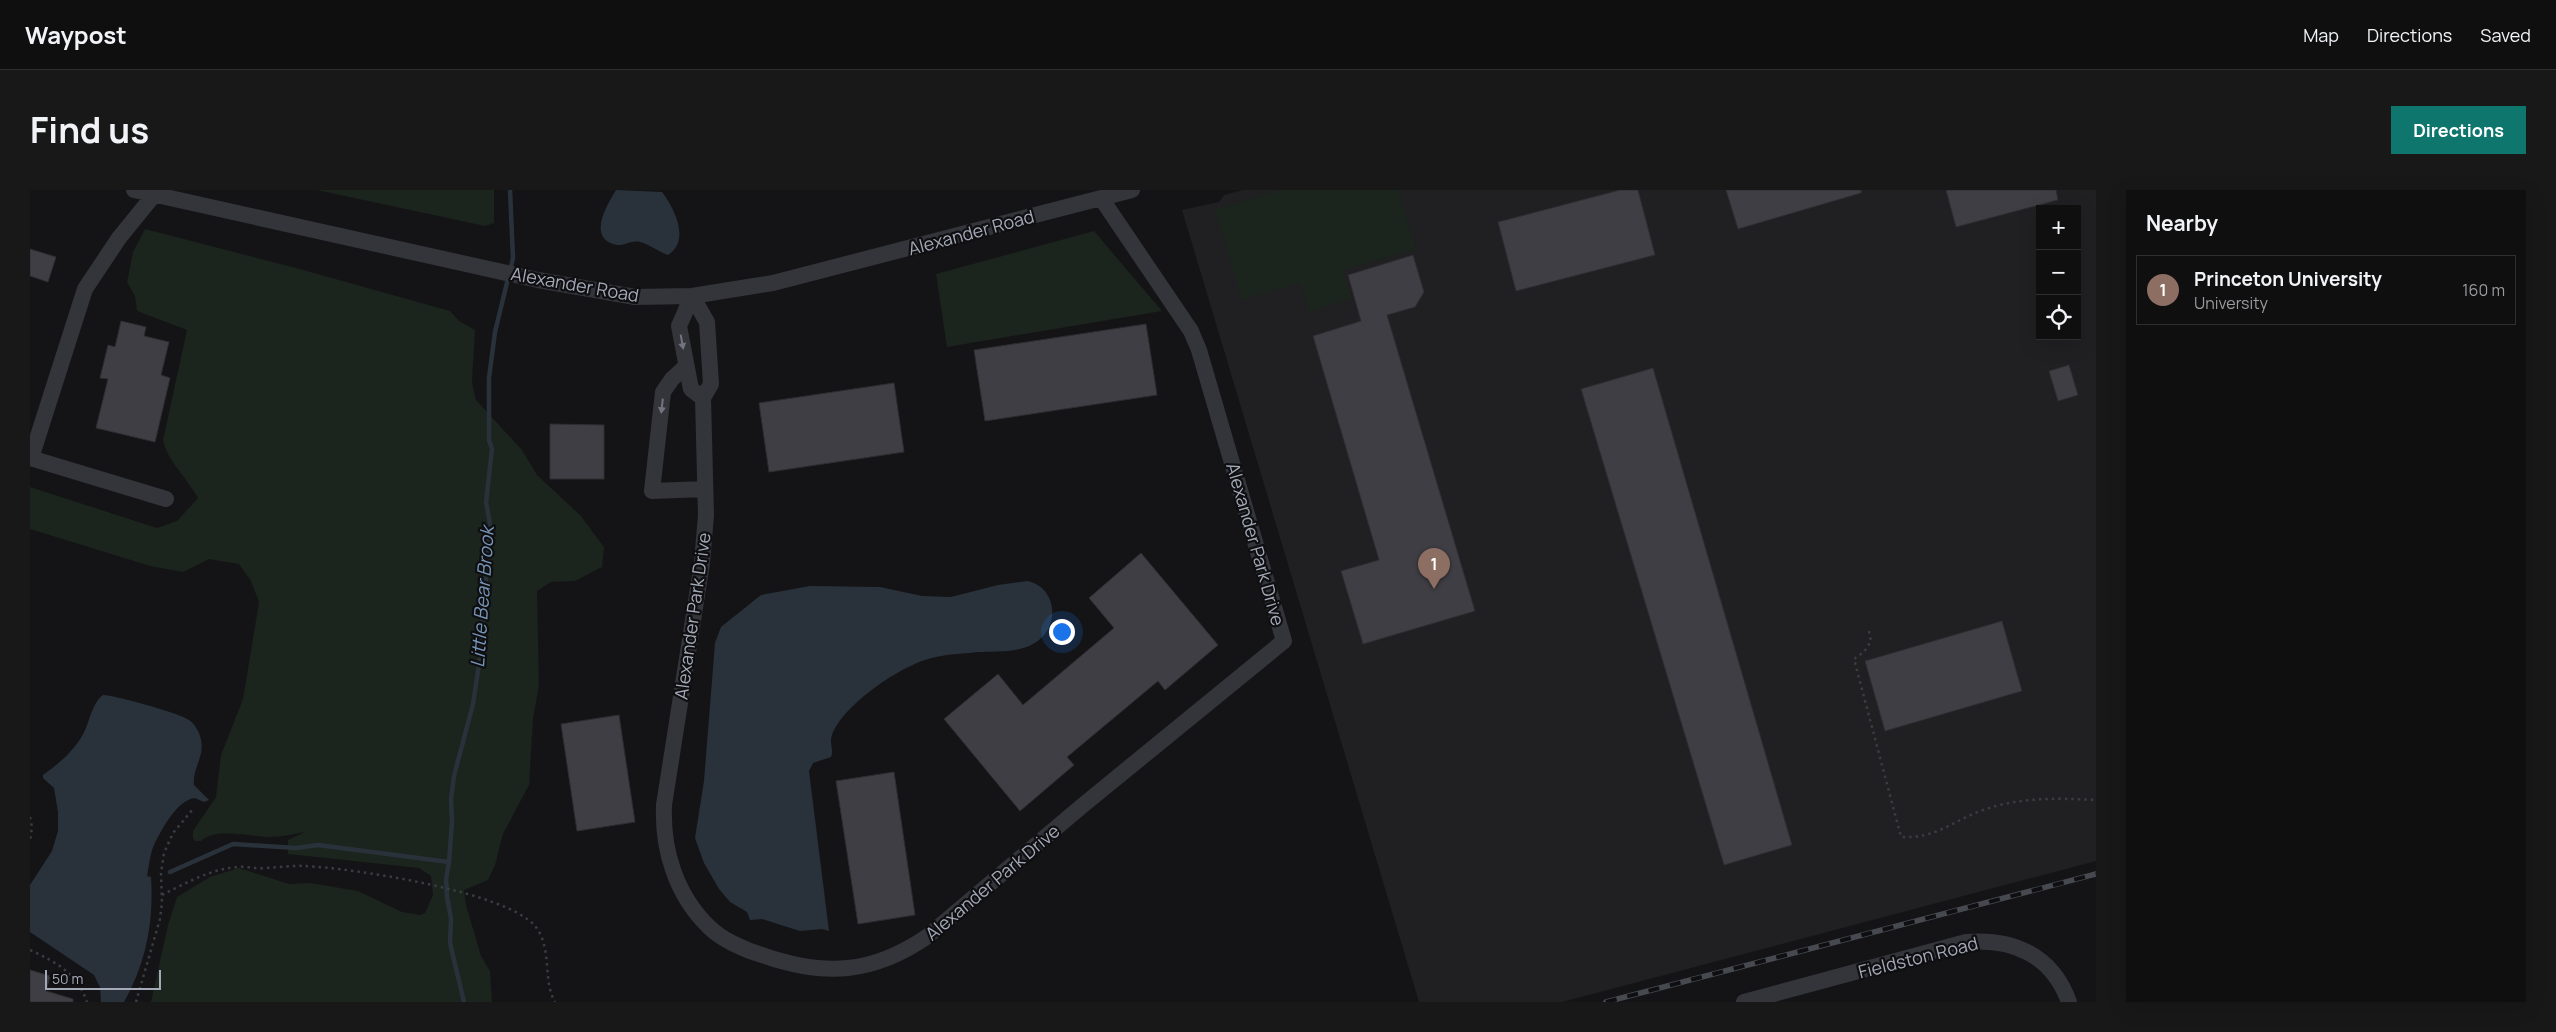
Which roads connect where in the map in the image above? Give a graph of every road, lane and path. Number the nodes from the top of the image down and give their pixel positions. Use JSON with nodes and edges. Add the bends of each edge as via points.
{"nodes":[{"id":1,"x":134,"y":190,"type":"edge"},
{"id":2,"x":1132,"y":190,"type":"edge"},
{"id":3,"x":154,"y":194,"type":"junction"},
{"id":4,"x":1101,"y":198,"type":"junction"},
{"id":5,"x":692,"y":296,"type":"junction"},
{"id":6,"x":686,"y":366,"type":"junction"},
{"id":7,"x":703,"y":398,"type":"junction"},
{"id":8,"x":31,"y":458,"type":"edge"},
{"id":9,"x":705,"y":490,"type":"junction"},
{"id":10,"x":166,"y":499,"type":"dead end"},
{"id":11,"x":1869,"y":631,"type":"dead end"},
{"id":12,"x":2096,"y":800,"type":"edge"},
{"id":13,"x":193,"y":809,"type":"dead end"},
{"id":14,"x":30,"y":817,"type":"edge"},
{"id":15,"x":30,"y":841,"type":"edge"},
{"id":16,"x":162,"y":895,"type":"junction"},
{"id":17,"x":30,"y":950,"type":"edge"},
{"id":18,"x":87,"y":1002,"type":"edge"},
{"id":19,"x":136,"y":1002,"type":"edge"},
{"id":20,"x":555,"y":1002,"type":"edge"},
{"id":21,"x":1744,"y":1002,"type":"edge"},
{"id":22,"x":2069,"y":1002,"type":"edge"}],
"edges":[{"from":1,"to":3,"type":"street","name":"Alexander Road"},
{"from":2,"to":4,"type":"street","name":"Alexander Road"},
{"from":3,"to":5,"type":"street","name":"Alexander Road","via":[[538,280],[635,297]]},
{"from":3,"to":8,"type":"street","via":[[119,238],[85,290]]},
{"from":4,"to":5,"type":"street","name":"Alexander Road","via":[[773,284]]},
{"from":4,"to":9,"type":"street","name":"Alexander Park Drive","via":[[1197,343],[1284,641],[935,930],[910,949],[890,958],[851,968],[826,970],[802,968],[752,952],[709,928],[682,891],[672,869],[664,833],[664,805],[702,563]]},
{"from":5,"to":6,"type":"street","one_way":true,"via":[[679,326]]},
{"from":5,"to":7,"type":"street","name":"Alexander Park Drive","via":[[707,322],[711,384]]},
{"from":6,"to":7,"type":"street","via":[[691,389]]},
{"from":6,"to":9,"type":"street","one_way":true,"via":[[663,392],[652,491]]},
{"from":7,"to":9,"type":"street","name":"Alexander Park Drive"},
{"from":8,"to":10,"type":"street"},
{"from":11,"to":12,"type":"path","via":[[1871,641],[1854,659],[1901,837],[1916,838],[1936,833],[1982,810],[2020,800]]},
{"from":13,"to":16,"type":"path","via":[[168,843],[161,864]]},
{"from":14,"to":15,"type":"path"},
{"from":16,"to":19,"type":"path","via":[[156,939]]},
{"from":16,"to":20,"type":"path","via":[[199,877],[241,866],[303,866],[390,875],[468,895],[503,906],[535,926],[543,939]]},
{"from":17,"to":18,"type":"path","via":[[67,970]]},
{"from":21,"to":22,"type":"street","name":"Fieldston Road","via":[[1966,942],[1986,940],[2005,943],[2038,958],[2062,985]]}]}
